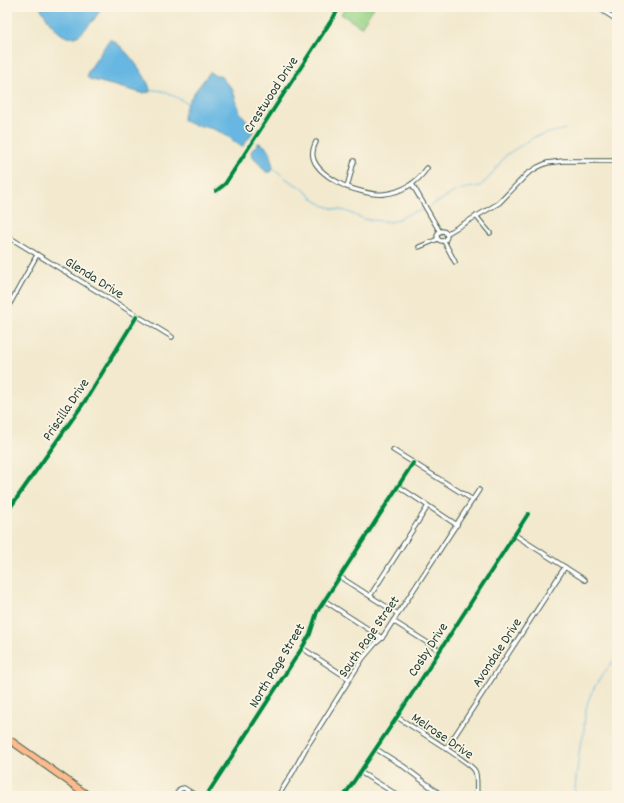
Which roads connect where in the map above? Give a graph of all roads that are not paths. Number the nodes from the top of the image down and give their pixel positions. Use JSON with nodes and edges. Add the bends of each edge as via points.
{"nodes":[{"id":1,"x":340,"y":7,"type":"edge"},
{"id":2,"x":597,"y":7,"type":"edge"},
{"id":3,"x":617,"y":20,"type":"edge"},
{"id":4,"x":316,"y":142,"type":"dead end"},
{"id":5,"x":354,"y":161,"type":"dead end"},
{"id":6,"x":617,"y":161,"type":"edge"},
{"id":7,"x":427,"y":168,"type":"dead end"},
{"id":8,"x":412,"y":184,"type":"junction"},
{"id":9,"x":347,"y":187,"type":"junction"},
{"id":10,"x":216,"y":191,"type":"dead end"},
{"id":11,"x":476,"y":216,"type":"junction"},
{"id":12,"x":440,"y":232,"type":"junction"},
{"id":13,"x":490,"y":233,"type":"dead end"},
{"id":14,"x":446,"y":234,"type":"junction"},
{"id":15,"x":7,"y":236,"type":"edge"},
{"id":16,"x":438,"y":239,"type":"junction"},
{"id":17,"x":444,"y":240,"type":"junction"},
{"id":18,"x":419,"y":247,"type":"dead end"},
{"id":19,"x":37,"y":255,"type":"junction"},
{"id":20,"x":455,"y":262,"type":"dead end"},
{"id":21,"x":7,"y":309,"type":"edge"},
{"id":22,"x":138,"y":316,"type":"junction"},
{"id":23,"x":172,"y":337,"type":"dead end"},
{"id":24,"x":394,"y":450,"type":"dead end"},
{"id":25,"x":413,"y":462,"type":"junction"},
{"id":26,"x":398,"y":486,"type":"junction"},
{"id":27,"x":479,"y":490,"type":"dead end"},
{"id":28,"x":473,"y":500,"type":"junction"},
{"id":29,"x":428,"y":506,"type":"junction"},
{"id":30,"x":7,"y":512,"type":"edge"},
{"id":31,"x":528,"y":514,"type":"dead end"},
{"id":32,"x":457,"y":525,"type":"junction"},
{"id":33,"x":515,"y":535,"type":"junction"},
{"id":34,"x":564,"y":567,"type":"junction"},
{"id":35,"x":340,"y":577,"type":"junction"},
{"id":36,"x":585,"y":580,"type":"dead end"},
{"id":37,"x":370,"y":596,"type":"junction"},
{"id":38,"x":325,"y":601,"type":"junction"},
{"id":39,"x":398,"y":614,"type":"junction"},
{"id":40,"x":393,"y":621,"type":"junction"},
{"id":41,"x":382,"y":638,"type":"junction"},
{"id":42,"x":302,"y":648,"type":"junction"},
{"id":43,"x":439,"y":650,"type":"junction"},
{"id":44,"x":350,"y":679,"type":"junction"},
{"id":45,"x":397,"y":717,"type":"junction"},
{"id":46,"x":7,"y":738,"type":"edge"},
{"id":47,"x":376,"y":749,"type":"junction"},
{"id":48,"x":446,"y":749,"type":"junction"},
{"id":49,"x":360,"y":772,"type":"junction"},
{"id":50,"x":89,"y":796,"type":"edge"},
{"id":51,"x":175,"y":796,"type":"edge"},
{"id":52,"x":197,"y":796,"type":"edge"},
{"id":53,"x":206,"y":796,"type":"edge"},
{"id":54,"x":278,"y":796,"type":"edge"},
{"id":55,"x":344,"y":796,"type":"edge"},
{"id":56,"x":399,"y":796,"type":"edge"},
{"id":57,"x":440,"y":796,"type":"edge"},
{"id":58,"x":476,"y":796,"type":"edge"}],
"edges":[{"from":1,"to":10,"type":"street","name":"Crestwood Drive","via":[[225,184]]},
{"from":2,"to":3,"type":"street"},
{"from":4,"to":9,"type":"street","via":[[313,158],[318,167],[339,184]]},
{"from":5,"to":9,"type":"street"},
{"from":6,"to":11,"type":"street","via":[[547,163],[527,174],[499,203]]},
{"from":7,"to":8,"type":"street","via":[[421,178]]},
{"from":8,"to":9,"type":"street","via":[[382,195]]},
{"from":8,"to":12,"type":"street"},
{"from":11,"to":13,"type":"street"},
{"from":11,"to":14,"type":"street"},
{"from":12,"to":14,"type":"street"},
{"from":12,"to":16,"type":"street"},
{"from":14,"to":17,"type":"street"},
{"from":15,"to":19,"type":"street","name":"Glenda Drive"},
{"from":16,"to":17,"type":"street"},
{"from":16,"to":18,"type":"street"},
{"from":17,"to":20,"type":"street"},
{"from":19,"to":21,"type":"street"},
{"from":19,"to":22,"type":"street","name":"Glenda Drive"},
{"from":22,"to":23,"type":"street","name":"Glenda Drive"},
{"from":22,"to":30,"type":"street","name":"Priscilla Drive","via":[[85,401]]},
{"from":24,"to":25,"type":"street"},
{"from":25,"to":26,"type":"street","name":"North Page Street"},
{"from":25,"to":28,"type":"street"},
{"from":26,"to":29,"type":"street"},
{"from":26,"to":35,"type":"street","name":"North Page Street"},
{"from":27,"to":28,"type":"street","name":"South Page Street"},
{"from":28,"to":32,"type":"street","name":"South Page Street"},
{"from":29,"to":32,"type":"street"},
{"from":29,"to":37,"type":"street"},
{"from":31,"to":33,"type":"street","name":"Cosby Drive"},
{"from":32,"to":39,"type":"street","name":"South Page Street"},
{"from":33,"to":34,"type":"street"},
{"from":33,"to":43,"type":"street","name":"Cosby Drive"},
{"from":34,"to":36,"type":"street"},
{"from":34,"to":48,"type":"street","name":"Avondale Drive"},
{"from":35,"to":37,"type":"street"},
{"from":35,"to":38,"type":"street","name":"North Page Street"},
{"from":37,"to":39,"type":"street"},
{"from":38,"to":41,"type":"street"},
{"from":38,"to":42,"type":"street","name":"North Page Street"},
{"from":39,"to":40,"type":"street","name":"South Page Street"},
{"from":40,"to":41,"type":"street","name":"South Page Street"},
{"from":40,"to":43,"type":"street"},
{"from":41,"to":44,"type":"street","name":"South Page Street","via":[[363,658]]},
{"from":42,"to":44,"type":"street"},
{"from":42,"to":53,"type":"street","name":"North Page Street"},
{"from":43,"to":45,"type":"street","name":"Cosby Drive"},
{"from":44,"to":54,"type":"street","name":"South Page Street"},
{"from":45,"to":47,"type":"street","name":"Cosby Drive"},
{"from":45,"to":48,"type":"street","name":"Melrose Drive"},
{"from":46,"to":50,"type":"highway"},
{"from":47,"to":49,"type":"street","name":"Cosby Drive"},
{"from":47,"to":57,"type":"street","via":[[403,766]]},
{"from":48,"to":58,"type":"street","name":"Melrose Drive","via":[[475,770]]},
{"from":49,"to":55,"type":"street","name":"Cosby Drive"},
{"from":49,"to":56,"type":"street"},
{"from":51,"to":52,"type":"street","via":[[184,788]]}]}
